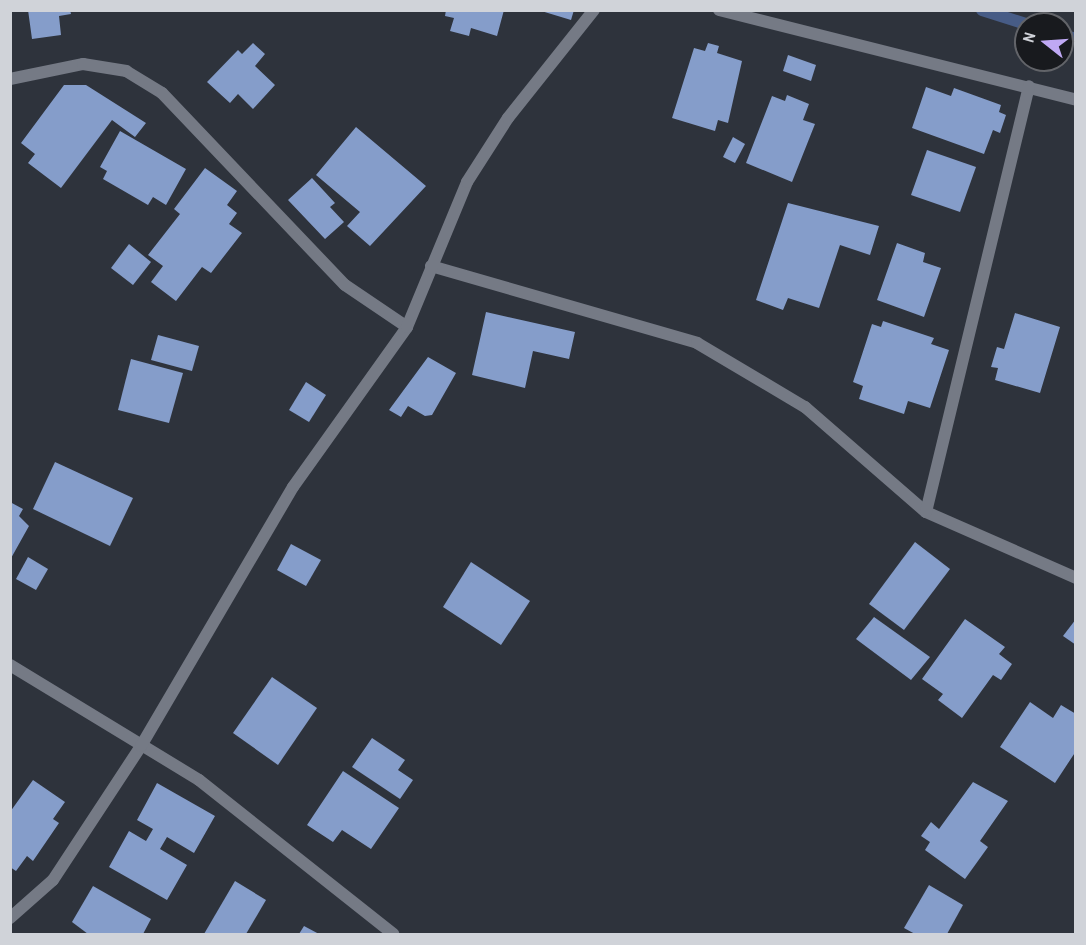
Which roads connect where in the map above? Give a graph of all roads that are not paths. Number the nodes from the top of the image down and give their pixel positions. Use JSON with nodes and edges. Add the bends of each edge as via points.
{"nodes":[{"id":1,"x":594,"y":10,"type":"edge"},
{"id":2,"x":719,"y":10,"type":"edge"},
{"id":3,"x":10,"y":79,"type":"edge"},
{"id":4,"x":1029,"y":86,"type":"junction"},
{"id":5,"x":1076,"y":100,"type":"edge"},
{"id":6,"x":431,"y":266,"type":"junction"},
{"id":7,"x":407,"y":327,"type":"junction"},
{"id":8,"x":926,"y":512,"type":"junction"},
{"id":9,"x":1076,"y":578,"type":"edge"},
{"id":10,"x":10,"y":665,"type":"edge"},
{"id":11,"x":141,"y":746,"type":"junction"},
{"id":12,"x":10,"y":918,"type":"edge"},
{"id":13,"x":393,"y":934,"type":"edge"}],
"edges":[{"from":1,"to":6,"type":"street","via":[[508,118],[467,182]]},
{"from":2,"to":4,"type":"street"},
{"from":3,"to":7,"type":"street","via":[[83,64],[126,72],[162,93],[345,285]]},
{"from":4,"to":5,"type":"street"},
{"from":4,"to":8,"type":"street"},
{"from":6,"to":7,"type":"street"},
{"from":6,"to":8,"type":"street","via":[[698,343],[805,407]]},
{"from":7,"to":11,"type":"street","via":[[293,487]]},
{"from":8,"to":9,"type":"street"},
{"from":10,"to":11,"type":"street"},
{"from":11,"to":12,"type":"street","via":[[53,880]]},
{"from":11,"to":13,"type":"street","via":[[199,780]]}]}
